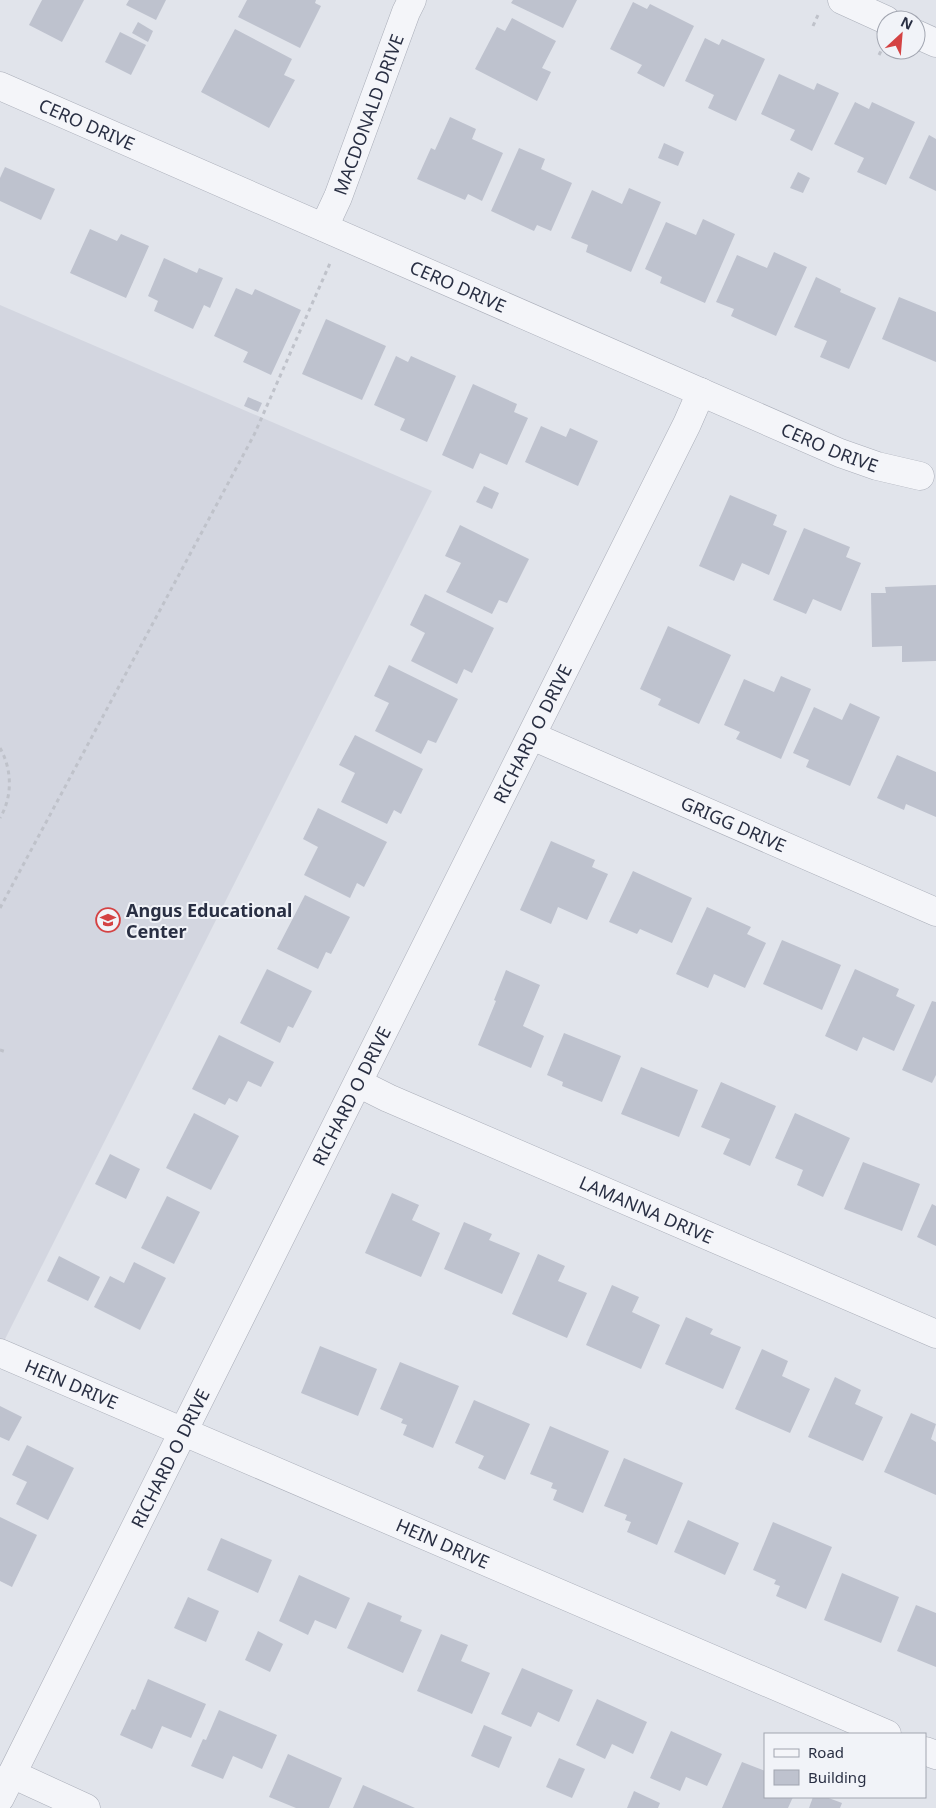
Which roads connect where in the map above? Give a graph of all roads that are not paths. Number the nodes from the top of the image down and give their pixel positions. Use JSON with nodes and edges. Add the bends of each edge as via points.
{"nodes":[{"id":1,"x":412,"y":0,"type":"edge"},
{"id":2,"x":0,"y":86,"type":"edge"},
{"id":3,"x":324,"y":227,"type":"junction"},
{"id":4,"x":702,"y":392,"type":"junction"},
{"id":5,"x":920,"y":476,"type":"dead end"},
{"id":6,"x":532,"y":736,"type":"junction"},
{"id":7,"x":936,"y":912,"type":"edge"},
{"id":8,"x":358,"y":1083,"type":"junction"},
{"id":9,"x":936,"y":1334,"type":"edge"},
{"id":10,"x":0,"y":1353,"type":"edge"},
{"id":11,"x":184,"y":1432,"type":"junction"},
{"id":12,"x":885,"y":1733,"type":"edge"},
{"id":13,"x":12,"y":1774,"type":"junction"},
{"id":14,"x":0,"y":1798,"type":"edge"},
{"id":15,"x":86,"y":1808,"type":"edge"}],
"edges":[{"from":1,"to":3,"type":"street","name":"MACDONALD DRIVE"},
{"from":2,"to":3,"type":"street","name":"CERO DRIVE"},
{"from":3,"to":4,"type":"street","name":"CERO DRIVE"},
{"from":4,"to":5,"type":"street","name":"CERO DRIVE","via":[[876,466]]},
{"from":4,"to":6,"type":"street","name":"RICHARD O DRIVE"},
{"from":6,"to":7,"type":"street","name":"GRIGG DRIVE"},
{"from":6,"to":8,"type":"street","name":"RICHARD O DRIVE"},
{"from":8,"to":9,"type":"street","name":"LAMANNA DRIVE"},
{"from":8,"to":11,"type":"street","name":"RICHARD O DRIVE"},
{"from":10,"to":11,"type":"street","name":"HEIN DRIVE"},
{"from":11,"to":12,"type":"street","name":"HEIN DRIVE"},
{"from":11,"to":13,"type":"street","name":"RICHARD O DRIVE"},
{"from":13,"to":14,"type":"street","name":"RICHARD O DRIVE"},
{"from":13,"to":15,"type":"street"}]}
